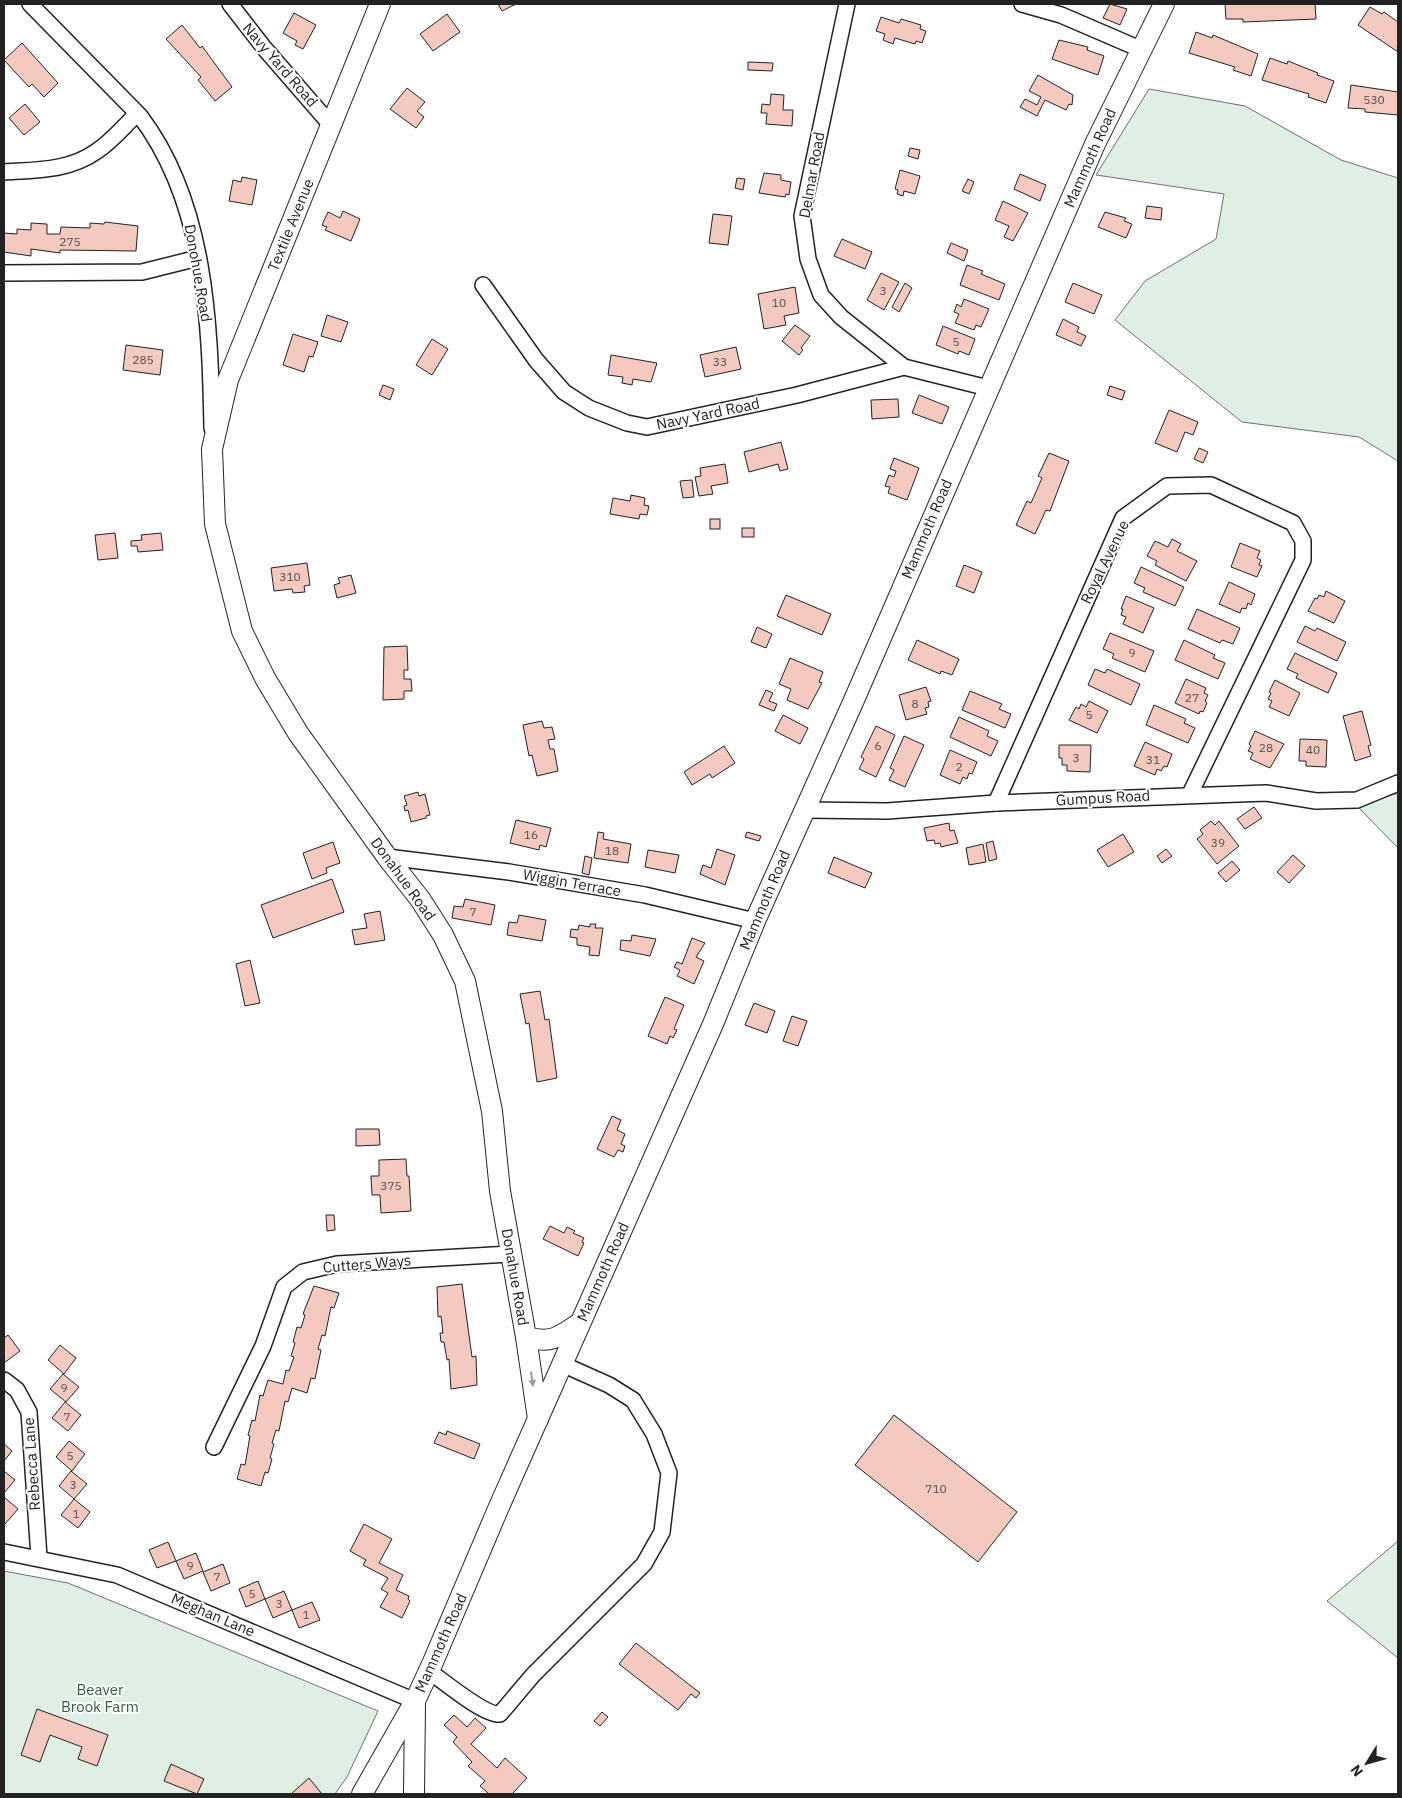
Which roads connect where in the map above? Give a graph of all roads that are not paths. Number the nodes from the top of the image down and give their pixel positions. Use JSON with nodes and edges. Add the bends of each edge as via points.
{"nodes":[{"id":1,"x":30,"y":4,"type":"edge"},
{"id":2,"x":230,"y":4,"type":"edge"},
{"id":3,"x":380,"y":4,"type":"edge"},
{"id":4,"x":847,"y":4,"type":"edge"},
{"id":5,"x":1022,"y":4,"type":"edge"},
{"id":6,"x":1164,"y":4,"type":"edge"},
{"id":7,"x":1140,"y":49,"type":"junction"},
{"id":8,"x":137,"y":114,"type":"junction"},
{"id":9,"x":331,"y":125,"type":"junction"},
{"id":10,"x":4,"y":172,"type":"edge"},
{"id":11,"x":198,"y":258,"type":"junction"},
{"id":12,"x":4,"y":273,"type":"edge"},
{"id":13,"x":483,"y":285,"type":"dead end"},
{"id":14,"x":904,"y":368,"type":"junction"},
{"id":15,"x":988,"y":388,"type":"junction"},
{"id":16,"x":212,"y":449,"type":"junction"},
{"id":17,"x":1398,"y":783,"type":"edge"},
{"id":18,"x":1190,"y":794,"type":"junction"},
{"id":19,"x":996,"y":803,"type":"junction"},
{"id":20,"x":805,"y":810,"type":"junction"},
{"id":21,"x":386,"y":857,"type":"junction"},
{"id":22,"x":755,"y":920,"type":"junction"},
{"id":23,"x":510,"y":1254,"type":"junction"},
{"id":24,"x":580,"y":1323,"type":"junction"},
{"id":25,"x":526,"y":1337,"type":"junction"},
{"id":26,"x":562,"y":1364,"type":"junction"},
{"id":27,"x":4,"y":1380,"type":"edge"},
{"id":28,"x":538,"y":1420,"type":"junction"},
{"id":29,"x":214,"y":1447,"type":"dead end"},
{"id":30,"x":4,"y":1552,"type":"edge"},
{"id":31,"x":39,"y":1558,"type":"junction"},
{"id":32,"x":429,"y":1672,"type":"junction"},
{"id":33,"x":415,"y":1701,"type":"junction"},
{"id":34,"x":362,"y":1794,"type":"edge"},
{"id":35,"x":414,"y":1794,"type":"edge"}],
"edges":[{"from":1,"to":8,"type":"street","name":"Donohue Road"},
{"from":2,"to":9,"type":"street","name":"Navy Yard Road"},
{"from":3,"to":9,"type":"main road","name":"Textile Avenue"},
{"from":4,"to":14,"type":"street","name":"Delmar Road","via":[[802,216],[808,259],[821,294],[841,317]]},
{"from":5,"to":7,"type":"street","via":[[1061,15]]},
{"from":6,"to":7,"type":"main road","name":"Mammoth Road"},
{"from":7,"to":15,"type":"main road","name":"Mammoth Road"},
{"from":8,"to":10,"type":"street","via":[[83,160],[52,169]]},
{"from":8,"to":11,"type":"street","name":"Donohue Road","via":[[154,134],[171,170]]},
{"from":9,"to":16,"type":"main road","name":"Textile Avenue","via":[[228,380]]},
{"from":11,"to":12,"type":"street","via":[[142,272]]},
{"from":11,"to":16,"type":"street","name":"Donohue Road","via":[[210,362]]},
{"from":13,"to":14,"type":"street","name":"Navy Yard Road","via":[[536,360],[564,392],[589,408],[627,424],[647,427]]},
{"from":14,"to":15,"type":"street","name":"Navy Yard Road"},
{"from":15,"to":20,"type":"main road","name":"Mammoth Road"},
{"from":16,"to":21,"type":"main road","name":"Donahue Road","via":[[215,524],[242,631],[298,733]]},
{"from":17,"to":18,"type":"street","name":"Gumpus Road","via":[[1357,800],[1316,801],[1266,793]]},
{"from":18,"to":19,"type":"street","name":"Gumpus Road"},
{"from":18,"to":19,"type":"street","name":"Royal Avenue","via":[[1303,560],[1303,541],[1293,523],[1211,485],[1167,486],[1123,518]]},
{"from":19,"to":20,"type":"street","name":"Gumpus Road","via":[[888,810]]},
{"from":20,"to":22,"type":"main road","name":"Mammoth Road"},
{"from":21,"to":22,"type":"street","name":"Wiggin Terrace","via":[[510,872]]},
{"from":21,"to":23,"type":"main road","name":"Donahue Road","via":[[420,899],[443,935],[465,981],[492,1111]]},
{"from":22,"to":24,"type":"main road","name":"Mammoth Road","via":[[713,1024]]},
{"from":23,"to":25,"type":"main road","name":"Donahue Road"},
{"from":23,"to":29,"type":"street","name":"Cutters Ways","via":[[337,1264],[303,1272],[284,1286],[262,1346]]},
{"from":24,"to":25,"type":"main road","name":"Donahue Road","via":[[558,1338],[546,1341]]},
{"from":24,"to":26,"type":"main road","name":"Mammoth Road"},
{"from":25,"to":28,"type":"main road","name":"Donahue Road","one_way":true},
{"from":26,"to":28,"type":"main road","name":"Mammoth Road"},
{"from":26,"to":32,"type":"street","via":[[609,1385],[633,1400],[654,1434],[669,1473],[661,1537],[644,1564],[533,1675],[500,1714],[483,1708]]},
{"from":27,"to":31,"type":"street","name":"Rebecca Lane","via":[[17,1390],[29,1412]]},
{"from":28,"to":32,"type":"main road","name":"Mammoth Road"},
{"from":30,"to":31,"type":"street","name":"Meghan Lane"},
{"from":31,"to":33,"type":"street","name":"Meghan Lane","via":[[117,1575]]},
{"from":32,"to":33,"type":"main road","name":"Mammoth Road"},
{"from":33,"to":34,"type":"main road","name":"Mammoth Road"},
{"from":33,"to":35,"type":"main road"}]}
